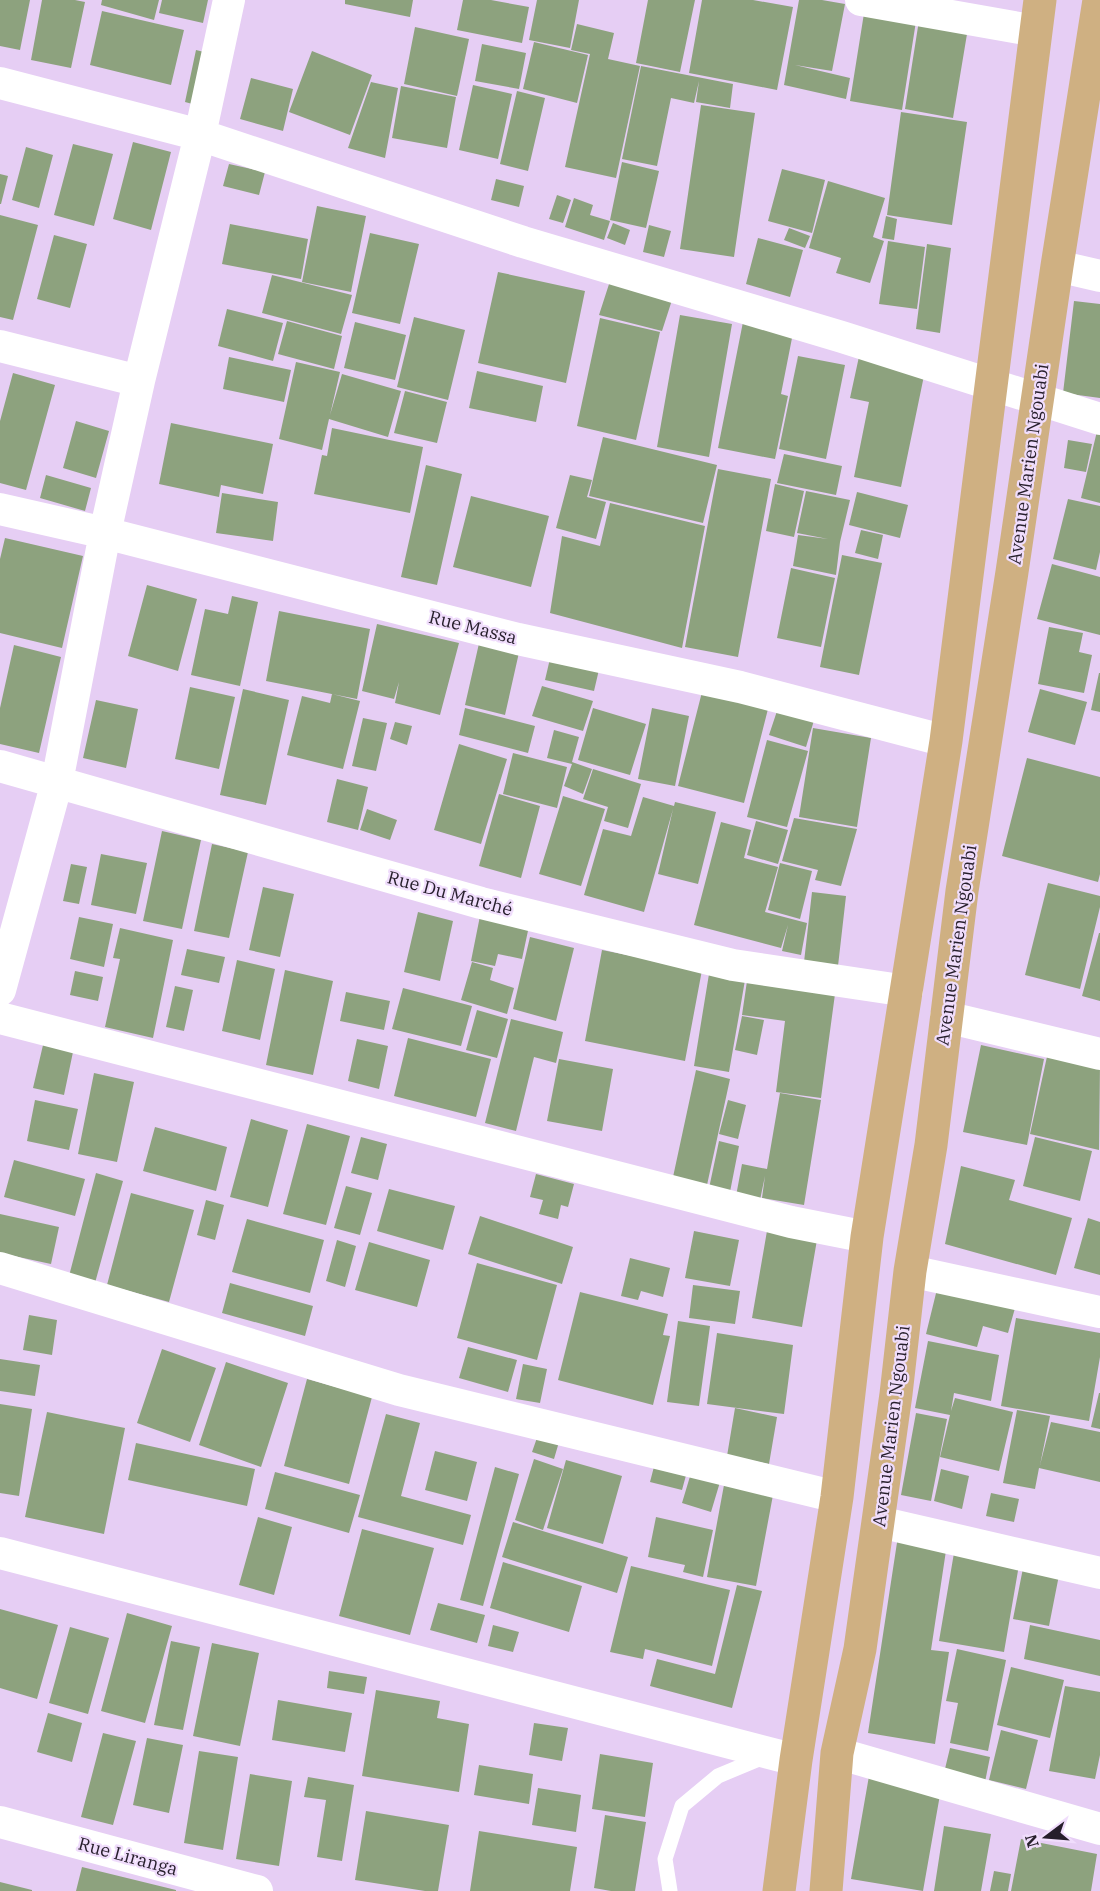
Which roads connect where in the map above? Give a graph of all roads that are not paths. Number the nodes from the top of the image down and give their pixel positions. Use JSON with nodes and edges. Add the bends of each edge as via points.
{"nodes":[{"id":1,"x":229,"y":0,"type":"edge"},
{"id":2,"x":861,"y":0,"type":"edge"},
{"id":3,"x":1099,"y":0,"type":"edge"},
{"id":4,"x":1038,"y":15,"type":"edge"},
{"id":5,"x":1096,"y":41,"type":"edge"},
{"id":6,"x":0,"y":83,"type":"edge"},
{"id":7,"x":200,"y":135,"type":"junction"},
{"id":8,"x":1057,"y":266,"type":"junction"},
{"id":9,"x":1100,"y":276,"type":"edge"},
{"id":10,"x":0,"y":346,"type":"edge"},
{"id":11,"x":139,"y":381,"type":"junction"},
{"id":12,"x":993,"y":383,"type":"junction"},
{"id":13,"x":1038,"y":400,"type":"junction"},
{"id":14,"x":1100,"y":419,"type":"edge"},
{"id":15,"x":0,"y":508,"type":"edge"},
{"id":16,"x":105,"y":533,"type":"junction"},
{"id":17,"x":946,"y":741,"type":"junction"},
{"id":18,"x":0,"y":766,"type":"edge"},
{"id":19,"x":57,"y":782,"type":"junction"},
{"id":20,"x":0,"y":990,"type":"edge"},
{"id":21,"x":907,"y":991,"type":"junction"},
{"id":22,"x":946,"y":1017,"type":"junction"},
{"id":23,"x":0,"y":1018,"type":"edge"},
{"id":24,"x":1100,"y":1054,"type":"edge"},
{"id":25,"x":867,"y":1237,"type":"junction"},
{"id":26,"x":0,"y":1268,"type":"edge"},
{"id":27,"x":910,"y":1271,"type":"junction"},
{"id":28,"x":1100,"y":1312,"type":"edge"},
{"id":29,"x":837,"y":1497,"type":"junction"},
{"id":30,"x":879,"y":1522,"type":"junction"},
{"id":31,"x":0,"y":1553,"type":"edge"},
{"id":32,"x":1100,"y":1573,"type":"edge"},
{"id":33,"x":837,"y":1753,"type":"junction"},
{"id":34,"x":784,"y":1757,"type":"junction"},
{"id":35,"x":0,"y":1822,"type":"edge"},
{"id":36,"x":1100,"y":1829,"type":"edge"},
{"id":37,"x":257,"y":1891,"type":"edge"},
{"id":38,"x":670,"y":1891,"type":"edge"},
{"id":39,"x":779,"y":1891,"type":"edge"},
{"id":40,"x":826,"y":1891,"type":"edge"}],
"edges":[{"from":1,"to":7,"type":"street"},
{"from":2,"to":4,"type":"street"},
{"from":3,"to":5,"type":"main road","name":"Avenue Marien Ngouabi"},
{"from":4,"to":12,"type":"main road"},
{"from":5,"to":8,"type":"main road","name":"Avenue Marien Ngouabi"},
{"from":6,"to":7,"type":"street"},
{"from":7,"to":11,"type":"street"},
{"from":7,"to":12,"type":"street","via":[[523,242]]},
{"from":8,"to":9,"type":"street"},
{"from":8,"to":13,"type":"main road","name":"Avenue Marien Ngouabi"},
{"from":10,"to":11,"type":"street"},
{"from":11,"to":16,"type":"street"},
{"from":12,"to":13,"type":"street"},
{"from":12,"to":17,"type":"main road"},
{"from":13,"to":14,"type":"street"},
{"from":13,"to":22,"type":"main road","name":"Avenue Marien Ngouabi"},
{"from":15,"to":16,"type":"street","name":"Rue Massa"},
{"from":16,"to":17,"type":"street","name":"Rue Massa","via":[[518,639],[740,687]]},
{"from":16,"to":19,"type":"street"},
{"from":17,"to":21,"type":"main road"},
{"from":18,"to":19,"type":"street","name":"Rue Du Marché"},
{"from":19,"to":20,"type":"street"},
{"from":19,"to":21,"type":"street","name":"Rue Du Marché","via":[[481,903],[734,966]]},
{"from":21,"to":25,"type":"main road"},
{"from":22,"to":24,"type":"street"},
{"from":22,"to":27,"type":"main road","name":"Avenue Marien Ngouabi","via":[[931,1145]]},
{"from":23,"to":25,"type":"street","via":[[790,1222]]},
{"from":25,"to":29,"type":"main road"},
{"from":26,"to":29,"type":"street","via":[[399,1390]]},
{"from":27,"to":28,"type":"street"},
{"from":27,"to":30,"type":"main road","name":"Avenue Marien Ngouabi"},
{"from":29,"to":34,"type":"main road"},
{"from":30,"to":32,"type":"street"},
{"from":30,"to":33,"type":"main road","name":"Avenue Marien Ngouabi","via":[[860,1648]]},
{"from":31,"to":34,"type":"street"},
{"from":33,"to":36,"type":"street"},
{"from":33,"to":40,"type":"main road","name":"Avenue Marien Ngouabi"},
{"from":34,"to":38,"type":"lane","via":[[718,1776],[682,1806],[665,1859]]},
{"from":34,"to":39,"type":"main road"},
{"from":35,"to":37,"type":"street","name":"Rue Liranga"}]}
